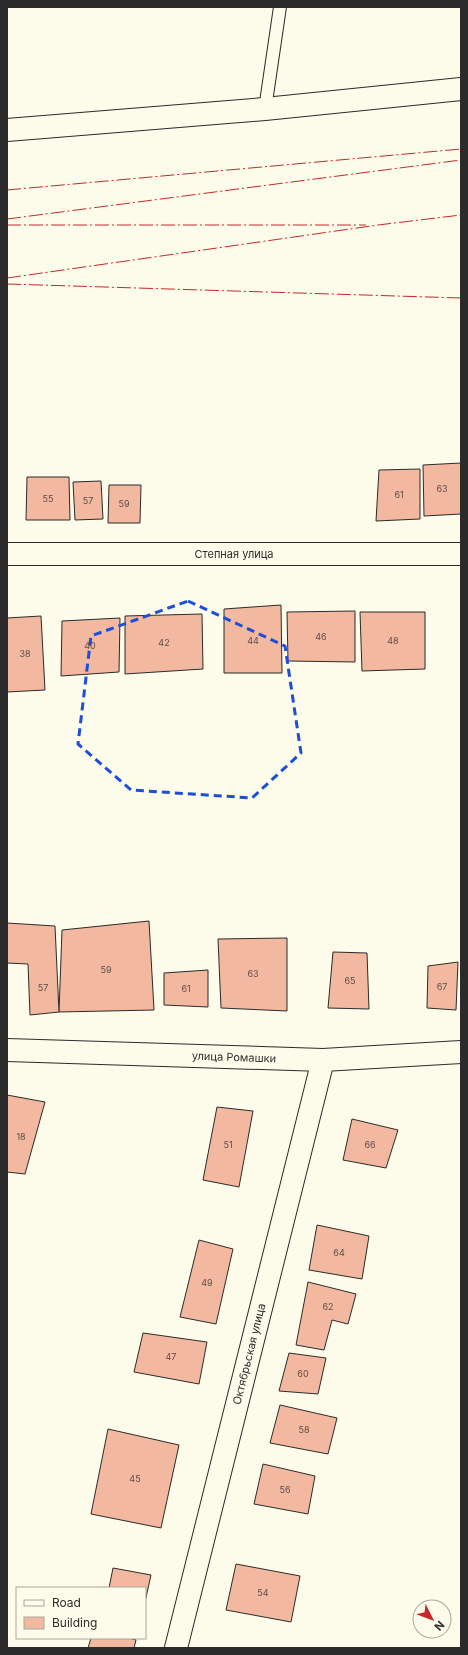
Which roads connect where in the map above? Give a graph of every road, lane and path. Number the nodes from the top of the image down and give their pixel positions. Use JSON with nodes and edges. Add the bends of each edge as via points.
{"nodes":[{"id":1,"x":280,"y":7,"type":"edge"},
{"id":2,"x":461,"y":90,"type":"edge"},
{"id":3,"x":265,"y":110,"type":"junction"},
{"id":4,"x":7,"y":130,"type":"edge"},
{"id":5,"x":7,"y":554,"type":"edge"},
{"id":6,"x":461,"y":554,"type":"edge"},
{"id":7,"x":7,"y":1050,"type":"edge"},
{"id":8,"x":461,"y":1052,"type":"edge"},
{"id":9,"x":323,"y":1060,"type":"junction"},
{"id":10,"x":176,"y":1648,"type":"edge"}],
"edges":[{"from":1,"to":3,"type":"lane"},
{"from":2,"to":3,"type":"street"},
{"from":3,"to":4,"type":"street"},
{"from":5,"to":6,"type":"street","name":"Степная улица"},
{"from":7,"to":9,"type":"street","name":"улица Ромашки"},
{"from":8,"to":9,"type":"street","name":"улица Ромашки"},
{"from":9,"to":10,"type":"street","name":"Октябрьская улица"}]}
